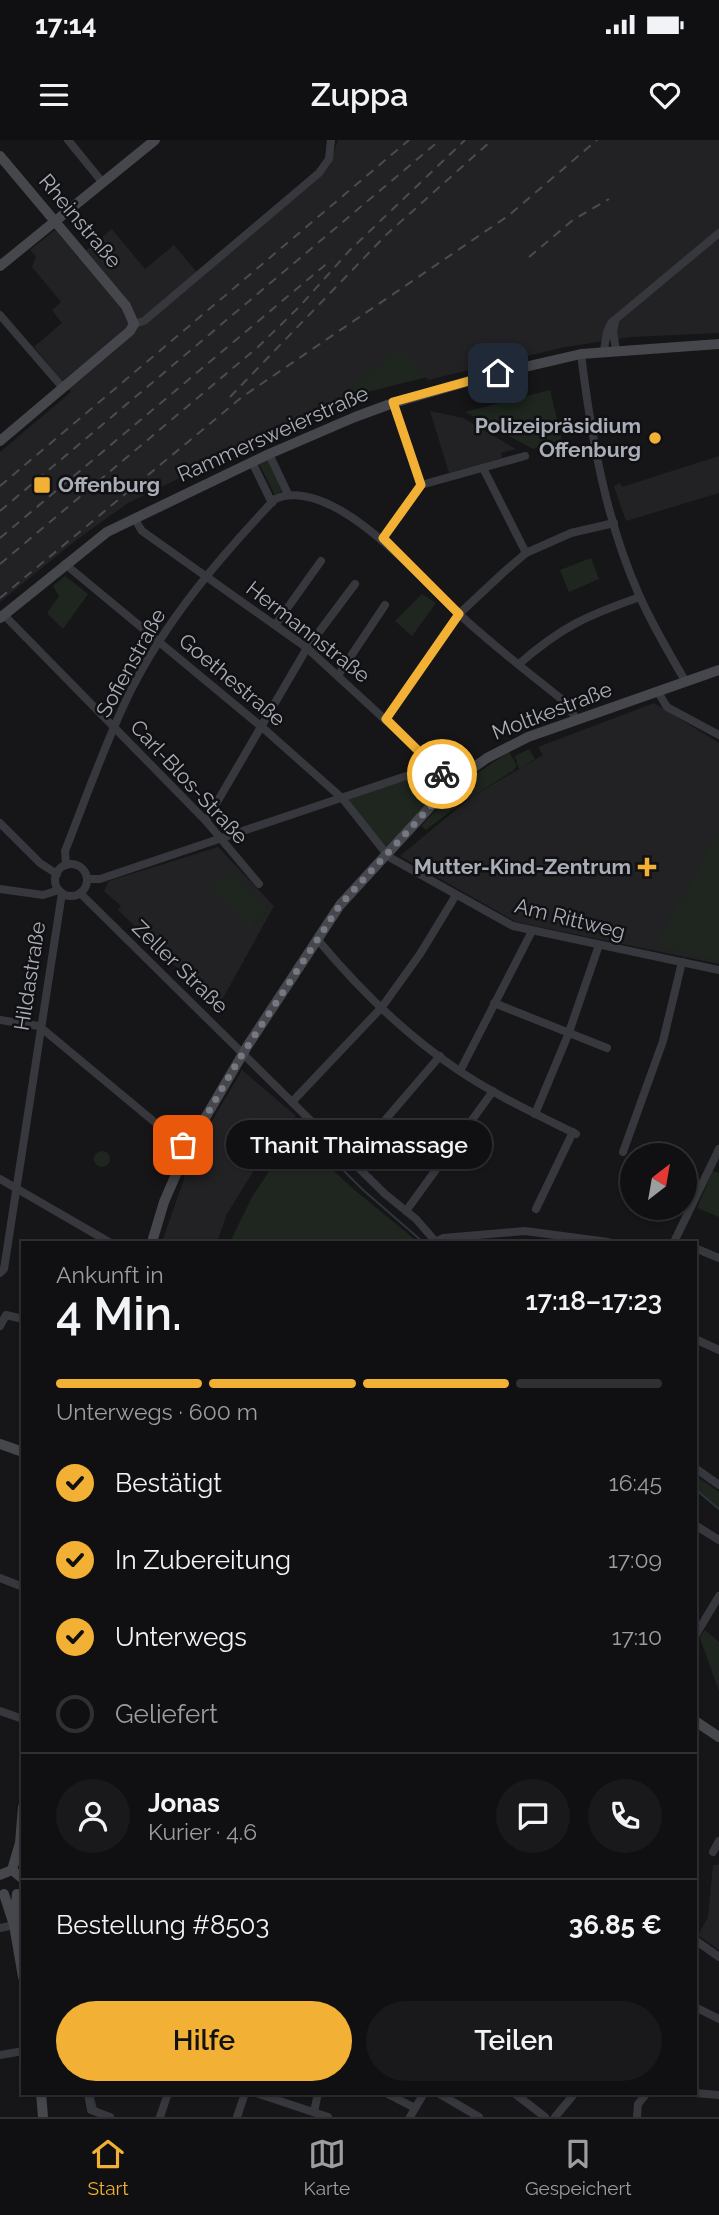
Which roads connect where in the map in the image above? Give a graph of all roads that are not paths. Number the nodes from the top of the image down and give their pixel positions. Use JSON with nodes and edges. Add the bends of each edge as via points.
{"nodes":[{"id":1,"x":68,"y":140,"type":"edge"},
{"id":2,"x":331,"y":140,"type":"edge"},
{"id":3,"x":152,"y":141,"type":"edge"},
{"id":4,"x":0,"y":156,"type":"edge"},
{"id":5,"x":103,"y":183,"type":"junction"},
{"id":6,"x":55,"y":222,"type":"junction"},
{"id":7,"x":719,"y":233,"type":"edge"},
{"id":8,"x":0,"y":266,"type":"edge"},
{"id":9,"x":0,"y":315,"type":"edge"},
{"id":10,"x":132,"y":318,"type":"junction"},
{"id":11,"x":719,"y":344,"type":"edge"},
{"id":12,"x":610,"y":350,"type":"junction"},
{"id":13,"x":581,"y":354,"type":"junction"},
{"id":14,"x":63,"y":388,"type":"junction"},
{"id":15,"x":393,"y":402,"type":"junction"},
{"id":16,"x":0,"y":441,"type":"edge"},
{"id":17,"x":269,"y":454,"type":"junction"},
{"id":18,"x":525,"y":456,"type":"dead end"},
{"id":19,"x":252,"y":462,"type":"junction"},
{"id":20,"x":483,"y":468,"type":"junction"},
{"id":21,"x":421,"y":485,"type":"junction"},
{"id":22,"x":288,"y":494,"type":"junction"},
{"id":23,"x":272,"y":503,"type":"junction"},
{"id":24,"x":134,"y":518,"type":"junction"},
{"id":25,"x":614,"y":523,"type":"junction"},
{"id":26,"x":383,"y":538,"type":"junction"},
{"id":27,"x":526,"y":553,"type":"junction"},
{"id":28,"x":321,"y":561,"type":"dead end"},
{"id":29,"x":65,"y":564,"type":"junction"},
{"id":30,"x":205,"y":576,"type":"junction"},
{"id":31,"x":355,"y":583,"type":"dead end"},
{"id":32,"x":640,"y":597,"type":"junction"},
{"id":33,"x":385,"y":605,"type":"dead end"},
{"id":34,"x":459,"y":614,"type":"junction"},
{"id":35,"x":2,"y":617,"type":"edge"},
{"id":36,"x":276,"y":624,"type":"junction"},
{"id":37,"x":159,"y":641,"type":"junction"},
{"id":38,"x":307,"y":648,"type":"junction"},
{"id":39,"x":519,"y":664,"type":"junction"},
{"id":40,"x":719,"y":670,"type":"edge"},
{"id":41,"x":338,"y":674,"type":"junction"},
{"id":42,"x":686,"y":682,"type":"junction"},
{"id":43,"x":658,"y":692,"type":"junction"},
{"id":44,"x":386,"y":719,"type":"junction"},
{"id":45,"x":577,"y":720,"type":"junction"},
{"id":46,"x":263,"y":728,"type":"junction"},
{"id":47,"x":114,"y":729,"type":"junction"},
{"id":48,"x":719,"y":736,"type":"edge"},
{"id":49,"x":438,"y":771,"type":"junction"},
{"id":50,"x":453,"y":782,"type":"junction"},
{"id":51,"x":343,"y":799,"type":"junction"},
{"id":52,"x":206,"y":821,"type":"junction"},
{"id":53,"x":0,"y":823,"type":"edge"},
{"id":54,"x":219,"y":838,"type":"junction"},
{"id":55,"x":387,"y":854,"type":"junction"},
{"id":56,"x":66,"y":865,"type":"junction"},
{"id":57,"x":57,"y":874,"type":"junction"},
{"id":58,"x":87,"y":878,"type":"junction"},
{"id":59,"x":259,"y":884,"type":"dead end"},
{"id":60,"x":0,"y":889,"type":"edge"},
{"id":61,"x":60,"y":892,"type":"junction"},
{"id":62,"x":80,"y":893,"type":"junction"},
{"id":63,"x":456,"y":895,"type":"junction"},
{"id":64,"x":532,"y":931,"type":"junction"},
{"id":65,"x":318,"y":940,"type":"junction"},
{"id":66,"x":599,"y":945,"type":"junction"},
{"id":67,"x":682,"y":962,"type":"junction"},
{"id":68,"x":719,"y":971,"type":"edge"},
{"id":69,"x":494,"y":1003,"type":"junction"},
{"id":70,"x":382,"y":1007,"type":"junction"},
{"id":71,"x":0,"y":1020,"type":"edge"},
{"id":72,"x":39,"y":1027,"type":"junction"},
{"id":73,"x":568,"y":1035,"type":"junction"},
{"id":74,"x":607,"y":1048,"type":"dead end"},
{"id":75,"x":243,"y":1053,"type":"junction"},
{"id":76,"x":440,"y":1056,"type":"junction"},
{"id":77,"x":460,"y":1071,"type":"junction"},
{"id":78,"x":493,"y":1091,"type":"junction"},
{"id":79,"x":292,"y":1102,"type":"junction"},
{"id":80,"x":535,"y":1114,"type":"junction"},
{"id":81,"x":626,"y":1143,"type":"edge"},
{"id":82,"x":187,"y":1149,"type":"junction"},
{"id":83,"x":719,"y":1149,"type":"edge"},
{"id":84,"x":351,"y":1161,"type":"junction"},
{"id":85,"x":716,"y":1163,"type":"edge"},
{"id":86,"x":0,"y":1179,"type":"edge"},
{"id":87,"x":16,"y":1191,"type":"junction"},
{"id":88,"x":536,"y":1209,"type":"dead end"},
{"id":89,"x":406,"y":1211,"type":"junction"},
{"id":90,"x":107,"y":1241,"type":"edge"},
{"id":91,"x":152,"y":1241,"type":"edge"},
{"id":92,"x":435,"y":1241,"type":"edge"},
{"id":93,"x":438,"y":1241,"type":"edge"},
{"id":94,"x":600,"y":1241,"type":"edge"},
{"id":95,"x":677,"y":1241,"type":"edge"},
{"id":96,"x":697,"y":1249,"type":"edge"},
{"id":97,"x":719,"y":1258,"type":"edge"},
{"id":98,"x":1,"y":1273,"type":"edge"},
{"id":99,"x":21,"y":1318,"type":"edge"},
{"id":100,"x":0,"y":1326,"type":"edge"},
{"id":101,"x":697,"y":1340,"type":"edge"},
{"id":102,"x":719,"y":1350,"type":"edge"},
{"id":103,"x":0,"y":1444,"type":"edge"},
{"id":104,"x":21,"y":1451,"type":"edge"},
{"id":105,"x":697,"y":1469,"type":"edge"},
{"id":106,"x":719,"y":1485,"type":"edge"},
{"id":107,"x":697,"y":1526,"type":"edge"},
{"id":108,"x":719,"y":1540,"type":"edge"},
{"id":109,"x":0,"y":1578,"type":"edge"},
{"id":110,"x":21,"y":1586,"type":"edge"},
{"id":111,"x":719,"y":1596,"type":"edge"},
{"id":112,"x":697,"y":1631,"type":"edge"},
{"id":113,"x":0,"y":1711,"type":"edge"},
{"id":114,"x":21,"y":1718,"type":"edge"},
{"id":115,"x":697,"y":1722,"type":"edge"},
{"id":116,"x":719,"y":1737,"type":"edge"},
{"id":117,"x":21,"y":1828,"type":"edge"},
{"id":118,"x":719,"y":1841,"type":"edge"},
{"id":119,"x":20,"y":1843,"type":"junction"},
{"id":120,"x":21,"y":1848,"type":"edge"},
{"id":121,"x":713,"y":1852,"type":"dead end"},
{"id":122,"x":10,"y":1873,"type":"edge"},
{"id":123,"x":20,"y":1890,"type":"edge"},
{"id":124,"x":2,"y":1892,"type":"edge"},
{"id":125,"x":14,"y":1925,"type":"junction"},
{"id":126,"x":0,"y":1928,"type":"edge"},
{"id":127,"x":697,"y":1941,"type":"edge"},
{"id":128,"x":719,"y":1957,"type":"edge"},
{"id":129,"x":21,"y":1965,"type":"edge"},
{"id":130,"x":697,"y":2008,"type":"edge"},
{"id":131,"x":719,"y":2019,"type":"edge"},
{"id":132,"x":21,"y":2051,"type":"edge"},
{"id":133,"x":0,"y":2055,"type":"edge"},
{"id":134,"x":697,"y":2093,"type":"edge"},
{"id":135,"x":41,"y":2095,"type":"edge"},
{"id":136,"x":88,"y":2095,"type":"edge"},
{"id":137,"x":167,"y":2095,"type":"edge"},
{"id":138,"x":244,"y":2095,"type":"edge"},
{"id":139,"x":262,"y":2095,"type":"edge"},
{"id":140,"x":318,"y":2095,"type":"edge"},
{"id":141,"x":390,"y":2095,"type":"edge"},
{"id":142,"x":423,"y":2095,"type":"edge"},
{"id":143,"x":441,"y":2095,"type":"edge"},
{"id":144,"x":517,"y":2095,"type":"edge"},
{"id":145,"x":573,"y":2095,"type":"edge"},
{"id":146,"x":645,"y":2095,"type":"edge"},
{"id":147,"x":719,"y":2095,"type":"edge"},
{"id":148,"x":415,"y":2108,"type":"junction"},
{"id":149,"x":315,"y":2114,"type":"edge"},
{"id":150,"x":43,"y":2117,"type":"edge"},
{"id":151,"x":110,"y":2117,"type":"edge"},
{"id":152,"x":160,"y":2117,"type":"edge"},
{"id":153,"x":237,"y":2117,"type":"edge"},
{"id":154,"x":328,"y":2117,"type":"edge"},
{"id":155,"x":410,"y":2117,"type":"edge"},
{"id":156,"x":479,"y":2117,"type":"edge"},
{"id":157,"x":545,"y":2117,"type":"edge"},
{"id":158,"x":555,"y":2117,"type":"edge"},
{"id":159,"x":637,"y":2117,"type":"edge"}],
"edges":[{"from":1,"to":5,"type":"street"},
{"from":2,"to":10,"type":"street","via":[[329,159],[319,173],[149,314]]},
{"from":3,"to":5,"type":"street"},
{"from":4,"to":6,"type":"street","name":"Rheinstraße"},
{"from":5,"to":6,"type":"street"},
{"from":6,"to":8,"type":"street"},
{"from":6,"to":10,"type":"street","name":"Rheinstraße"},
{"from":7,"to":12,"type":"street","via":[[616,320]]},
{"from":9,"to":14,"type":"street"},
{"from":10,"to":14,"type":"street","via":[[130,331]]},
{"from":11,"to":12,"type":"street","name":"Rammersweierstraße"},
{"from":12,"to":13,"type":"street","name":"Rammersweierstraße"},
{"from":13,"to":15,"type":"street","name":"Rammersweierstraße"},
{"from":13,"to":25,"type":"street","via":[[589,419]]},
{"from":14,"to":16,"type":"street"},
{"from":15,"to":17,"type":"street","name":"Rammersweierstraße"},
{"from":15,"to":21,"type":"street"},
{"from":17,"to":19,"type":"street","name":"Rammersweierstraße"},
{"from":17,"to":22,"type":"street"},
{"from":18,"to":20,"type":"street"},
{"from":19,"to":23,"type":"street"},
{"from":19,"to":24,"type":"street","name":"Rammersweierstraße"},
{"from":20,"to":21,"type":"street"},
{"from":20,"to":27,"type":"street"},
{"from":21,"to":26,"type":"street"},
{"from":22,"to":23,"type":"street","name":"Sofienstraße"},
{"from":22,"to":26,"type":"street","via":[[331,508]]},
{"from":23,"to":30,"type":"street","name":"Sofienstraße"},
{"from":24,"to":29,"type":"street","name":"Rammersweierstraße","via":[[93,540]]},
{"from":24,"to":30,"type":"street","name":"Hermannstraße","via":[[142,530]]},
{"from":25,"to":27,"type":"street","via":[[571,533]]},
{"from":25,"to":32,"type":"street"},
{"from":26,"to":34,"type":"street"},
{"from":27,"to":34,"type":"street"},
{"from":28,"to":36,"type":"street"},
{"from":29,"to":35,"type":"street","name":"Rammersweierstraße"},
{"from":29,"to":37,"type":"street","name":"Goethestraße"},
{"from":30,"to":36,"type":"street","name":"Hermannstraße"},
{"from":30,"to":37,"type":"street","name":"Sofienstraße"},
{"from":31,"to":38,"type":"street"},
{"from":32,"to":39,"type":"street","via":[[580,619]]},
{"from":32,"to":42,"type":"street"},
{"from":33,"to":41,"type":"street"},
{"from":34,"to":39,"type":"street"},
{"from":34,"to":44,"type":"street"},
{"from":35,"to":47,"type":"street","name":"Carl-Blos-Straße"},
{"from":36,"to":38,"type":"street","name":"Hermannstraße"},
{"from":37,"to":46,"type":"street","name":"Goethestraße"},
{"from":37,"to":47,"type":"street","name":"Sofienstraße"},
{"from":38,"to":41,"type":"street","name":"Hermannstraße"},
{"from":38,"to":46,"type":"street"},
{"from":39,"to":45,"type":"street","via":[[565,702]]},
{"from":40,"to":42,"type":"street","name":"Moltkestraße"},
{"from":41,"to":44,"type":"street","name":"Hermannstraße"},
{"from":42,"to":43,"type":"street","name":"Moltkestraße"},
{"from":43,"to":45,"type":"street","name":"Moltkestraße"},
{"from":43,"to":48,"type":"street","via":[[667,707]]},
{"from":44,"to":49,"type":"street","name":"Hermannstraße"},
{"from":45,"to":50,"type":"street","name":"Moltkestraße","via":[[508,746]]},
{"from":46,"to":51,"type":"street","name":"Goethestraße"},
{"from":46,"to":52,"type":"street"},
{"from":47,"to":52,"type":"street","name":"Carl-Blos-Straße"},
{"from":47,"to":56,"type":"street","name":"Sofienstraße","via":[[65,851]]},
{"from":49,"to":50,"type":"street","name":"Hermannstraße"},
{"from":49,"to":51,"type":"street","via":[[421,771]]},
{"from":50,"to":55,"type":"street","name":"Moltkestraße"},
{"from":51,"to":54,"type":"street"},
{"from":51,"to":55,"type":"street","name":"Goethestraße"},
{"from":52,"to":54,"type":"street","name":"Carl-Blos-Straße"},
{"from":53,"to":57,"type":"street"},
{"from":54,"to":58,"type":"street","via":[[100,879]]},
{"from":54,"to":59,"type":"street","name":"Carl-Blos-Straße"},
{"from":55,"to":63,"type":"street","name":"Am Rittweg"},
{"from":55,"to":65,"type":"street","name":"Moltkestraße","via":[[340,905]]},
{"from":56,"to":57,"type":"street"},
{"from":56,"to":58,"type":"street","via":[[79,866]]},
{"from":57,"to":61,"type":"street"},
{"from":58,"to":62,"type":"street"},
{"from":60,"to":61,"type":"street","via":[[43,895]]},
{"from":61,"to":62,"type":"street"},
{"from":61,"to":72,"type":"street","name":"Hildastraße"},
{"from":62,"to":75,"type":"street","name":"Zeller Straße"},
{"from":63,"to":64,"type":"street","name":"Am Rittweg","via":[[513,926]]},
{"from":63,"to":70,"type":"street"},
{"from":64,"to":66,"type":"street","name":"Am Rittweg"},
{"from":64,"to":69,"type":"street"},
{"from":65,"to":70,"type":"street"},
{"from":65,"to":75,"type":"street","name":"Moltkestraße"},
{"from":66,"to":67,"type":"street","name":"Am Rittweg"},
{"from":66,"to":73,"type":"street"},
{"from":67,"to":68,"type":"street","name":"Am Rittweg"},
{"from":67,"to":81,"type":"street","via":[[663,1041]]},
{"from":69,"to":73,"type":"street"},
{"from":69,"to":77,"type":"street"},
{"from":70,"to":76,"type":"street"},
{"from":70,"to":79,"type":"street"},
{"from":71,"to":72,"type":"street"},
{"from":72,"to":82,"type":"street"},
{"from":72,"to":87,"type":"street","name":"Hildastraße"},
{"from":73,"to":74,"type":"street"},
{"from":73,"to":80,"type":"street"},
{"from":75,"to":79,"type":"street","name":"Zeller Straße"},
{"from":75,"to":82,"type":"street","name":"Moltkestraße"},
{"from":76,"to":77,"type":"street"},
{"from":76,"to":84,"type":"street"},
{"from":77,"to":78,"type":"street"},
{"from":78,"to":80,"type":"street"},
{"from":78,"to":89,"type":"street"},
{"from":79,"to":84,"type":"street","name":"Zeller Straße"},
{"from":80,"to":88,"type":"street","via":[[575,1133]]},
{"from":82,"to":91,"type":"street","name":"Moltkestraße"},
{"from":83,"to":85,"type":"street"},
{"from":84,"to":89,"type":"street","name":"Zeller Straße"},
{"from":85,"to":95,"type":"street"},
{"from":86,"to":87,"type":"street"},
{"from":87,"to":90,"type":"street"},
{"from":87,"to":98,"type":"street","name":"Hildastraße"},
{"from":89,"to":92,"type":"street","name":"Zeller Straße"},
{"from":93,"to":94,"type":"street","via":[[525,1231]]},
{"from":96,"to":97,"type":"street"},
{"from":99,"to":100,"type":"street","via":[[10,1313]]},
{"from":101,"to":102,"type":"street"},
{"from":103,"to":104,"type":"street"},
{"from":105,"to":106,"type":"street"},
{"from":107,"to":108,"type":"street"},
{"from":109,"to":110,"type":"street"},
{"from":111,"to":112,"type":"street"},
{"from":113,"to":114,"type":"street"},
{"from":115,"to":116,"type":"street"},
{"from":117,"to":119,"type":"street"},
{"from":118,"to":121,"type":"street"},
{"from":119,"to":120,"type":"street"},
{"from":119,"to":122,"type":"street"},
{"from":123,"to":124,"type":"street"},
{"from":123,"to":125,"type":"street"},
{"from":124,"to":125,"type":"street"},
{"from":125,"to":126,"type":"street"},
{"from":125,"to":129,"type":"street"},
{"from":127,"to":128,"type":"street"},
{"from":130,"to":131,"type":"street"},
{"from":132,"to":133,"type":"street"},
{"from":134,"to":147,"type":"street"},
{"from":135,"to":150,"type":"street"},
{"from":136,"to":151,"type":"street","via":[[91,2110]]},
{"from":137,"to":152,"type":"street"},
{"from":138,"to":153,"type":"street"},
{"from":139,"to":149,"type":"street"},
{"from":140,"to":149,"type":"street"},
{"from":141,"to":148,"type":"street"},
{"from":142,"to":148,"type":"street"},
{"from":143,"to":156,"type":"street"},
{"from":144,"to":157,"type":"street"},
{"from":145,"to":158,"type":"street"},
{"from":146,"to":159,"type":"street","via":[[638,2104]]},
{"from":148,"to":155,"type":"street"},
{"from":149,"to":154,"type":"street"}]}
